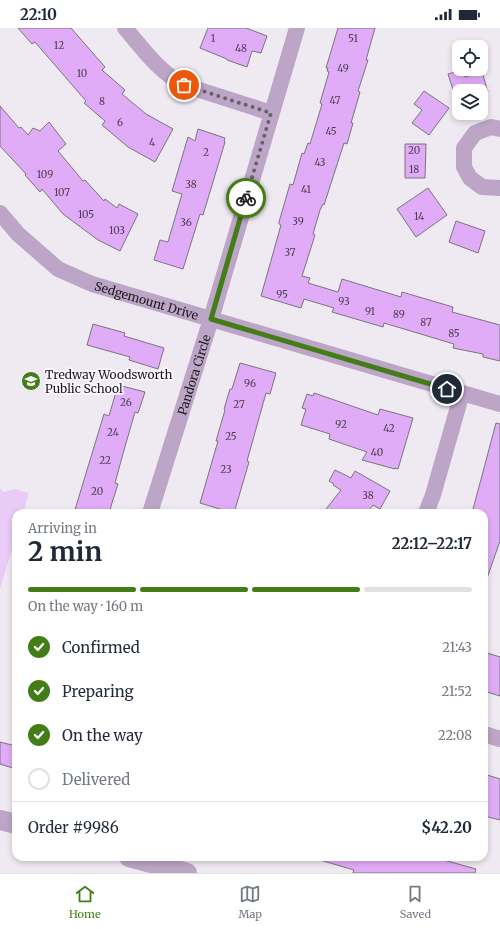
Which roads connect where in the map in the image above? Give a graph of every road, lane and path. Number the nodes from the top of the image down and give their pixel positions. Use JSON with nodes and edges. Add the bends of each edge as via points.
{"nodes":[{"id":1,"x":125,"y":28,"type":"edge"},
{"id":2,"x":297,"y":28,"type":"edge"},
{"id":3,"x":271,"y":113,"type":"junction"},
{"id":4,"x":500,"y":129,"type":"edge"},
{"id":5,"x":500,"y":188,"type":"edge"},
{"id":6,"x":0,"y":213,"type":"edge"},
{"id":7,"x":211,"y":319,"type":"junction"},
{"id":8,"x":462,"y":393,"type":"junction"},
{"id":9,"x":500,"y":404,"type":"edge"},
{"id":10,"x":151,"y":509,"type":"edge"},
{"id":11,"x":428,"y":509,"type":"edge"},
{"id":12,"x":488,"y":735,"type":"edge"},
{"id":13,"x":500,"y":739,"type":"edge"},
{"id":14,"x":0,"y":820,"type":"edge"},
{"id":15,"x":12,"y":823,"type":"edge"},
{"id":16,"x":144,"y":861,"type":"edge"},
{"id":17,"x":187,"y":873,"type":"edge"}],
"edges":[{"from":1,"to":3,"type":"street","via":[[163,72],[173,79],[184,85]]},
{"from":2,"to":3,"type":"street","name":"Pandora Circle"},
{"from":3,"to":7,"type":"street","name":"Pandora Circle"},
{"from":4,"to":5,"type":"street","via":[[491,127],[475,133],[464,148],[464,167],[470,178],[482,187]]},
{"from":6,"to":7,"type":"street","name":"Sedgemount Drive","via":[[18,234],[58,269],[92,284]]},
{"from":7,"to":8,"type":"street","name":"Sedgemount Drive"},
{"from":7,"to":10,"type":"street","name":"Pandora Circle"},
{"from":8,"to":9,"type":"street","name":"Sedgemount Drive"},
{"from":8,"to":11,"type":"street"},
{"from":12,"to":13,"type":"street"},
{"from":14,"to":15,"type":"street"},
{"from":16,"to":17,"type":"street"}]}
